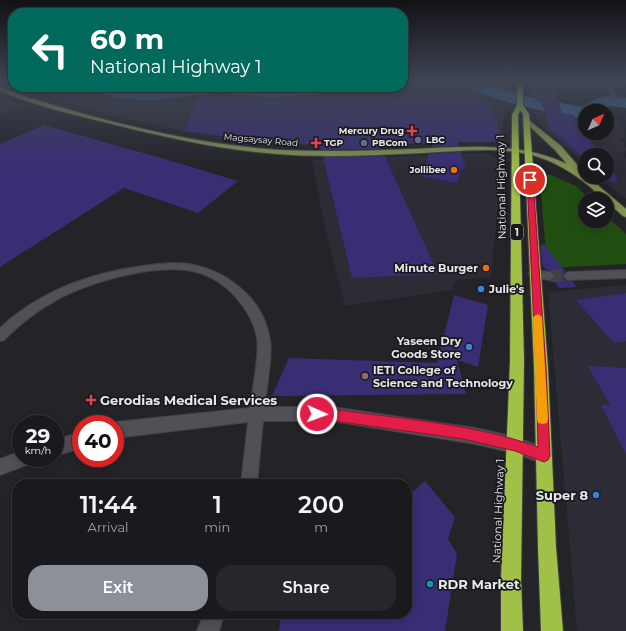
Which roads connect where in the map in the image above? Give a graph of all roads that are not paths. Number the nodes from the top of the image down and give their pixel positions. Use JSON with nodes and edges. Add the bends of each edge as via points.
{"nodes":[{"id":1,"x":64,"y":110,"type":"edge"},
{"id":2,"x":517,"y":110,"type":"edge"},
{"id":3,"x":524,"y":110,"type":"edge"},
{"id":4,"x":526,"y":120,"type":"junction"},
{"id":5,"x":515,"y":149,"type":"junction"},
{"id":6,"x":528,"y":151,"type":"junction"},
{"id":7,"x":578,"y":171,"type":"edge"},
{"id":8,"x":578,"y":171,"type":"edge"},
{"id":9,"x":592,"y":184,"type":"edge"},
{"id":10,"x":626,"y":214,"type":"edge"},
{"id":11,"x":534,"y":274,"type":"junction"},
{"id":12,"x":626,"y":274,"type":"edge"},
{"id":13,"x":550,"y":276,"type":"tunnel mouth"},
{"id":14,"x":568,"y":276,"type":"tunnel mouth"},
{"id":15,"x":0,"y":336,"type":"edge"},
{"id":16,"x":257,"y":414,"type":"junction"},
{"id":17,"x":124,"y":429,"type":"edge"},
{"id":18,"x":515,"y":445,"type":"junction"},
{"id":19,"x":544,"y":456,"type":"junction"},
{"id":20,"x":12,"y":462,"type":"edge"},
{"id":21,"x":0,"y":467,"type":"edge"},
{"id":22,"x":250,"y":479,"type":"edge"},
{"id":23,"x":212,"y":619,"type":"edge"},
{"id":24,"x":208,"y":631,"type":"edge"},
{"id":25,"x":512,"y":631,"type":"edge"},
{"id":26,"x":552,"y":631,"type":"edge"}],
"edges":[{"from":1,"to":5,"type":"main road","name":"Magsaysay Road","via":[[222,146],[278,152]]},
{"from":2,"to":5,"type":"highway","name":"National Highway 1","number":"1","via":[[515,115]]},
{"from":3,"to":4,"type":"highway","number":"1"},
{"from":4,"to":6,"type":"highway","number":"1"},
{"from":4,"to":7,"type":"main road","via":[[558,148]]},
{"from":5,"to":6,"type":"main road","name":"Magsaysay Road"},
{"from":5,"to":18,"type":"highway","name":"National Highway 1","number":"1"},
{"from":6,"to":8,"type":"main road","name":"Magsaysay Road","via":[[558,161]]},
{"from":6,"to":11,"type":"highway","number":"1"},
{"from":9,"to":10,"type":"main road"},
{"from":11,"to":13,"type":"street"},
{"from":11,"to":19,"type":"highway","number":"1"},
{"from":12,"to":14,"type":"street"},
{"from":15,"to":16,"type":"street","via":[[44,302],[87,282],[138,270],[177,266],[199,269],[234,288],[252,308],[264,338]]},
{"from":16,"to":17,"type":"street"},
{"from":16,"to":18,"type":"street","via":[[332,414],[463,434]]},
{"from":16,"to":22,"type":"street"},
{"from":18,"to":19,"type":"street"},
{"from":18,"to":25,"type":"highway","name":"National Highway 1","number":"1"},
{"from":19,"to":26,"type":"highway","number":"1"},
{"from":20,"to":21,"type":"street"},
{"from":23,"to":24,"type":"street"}]}
